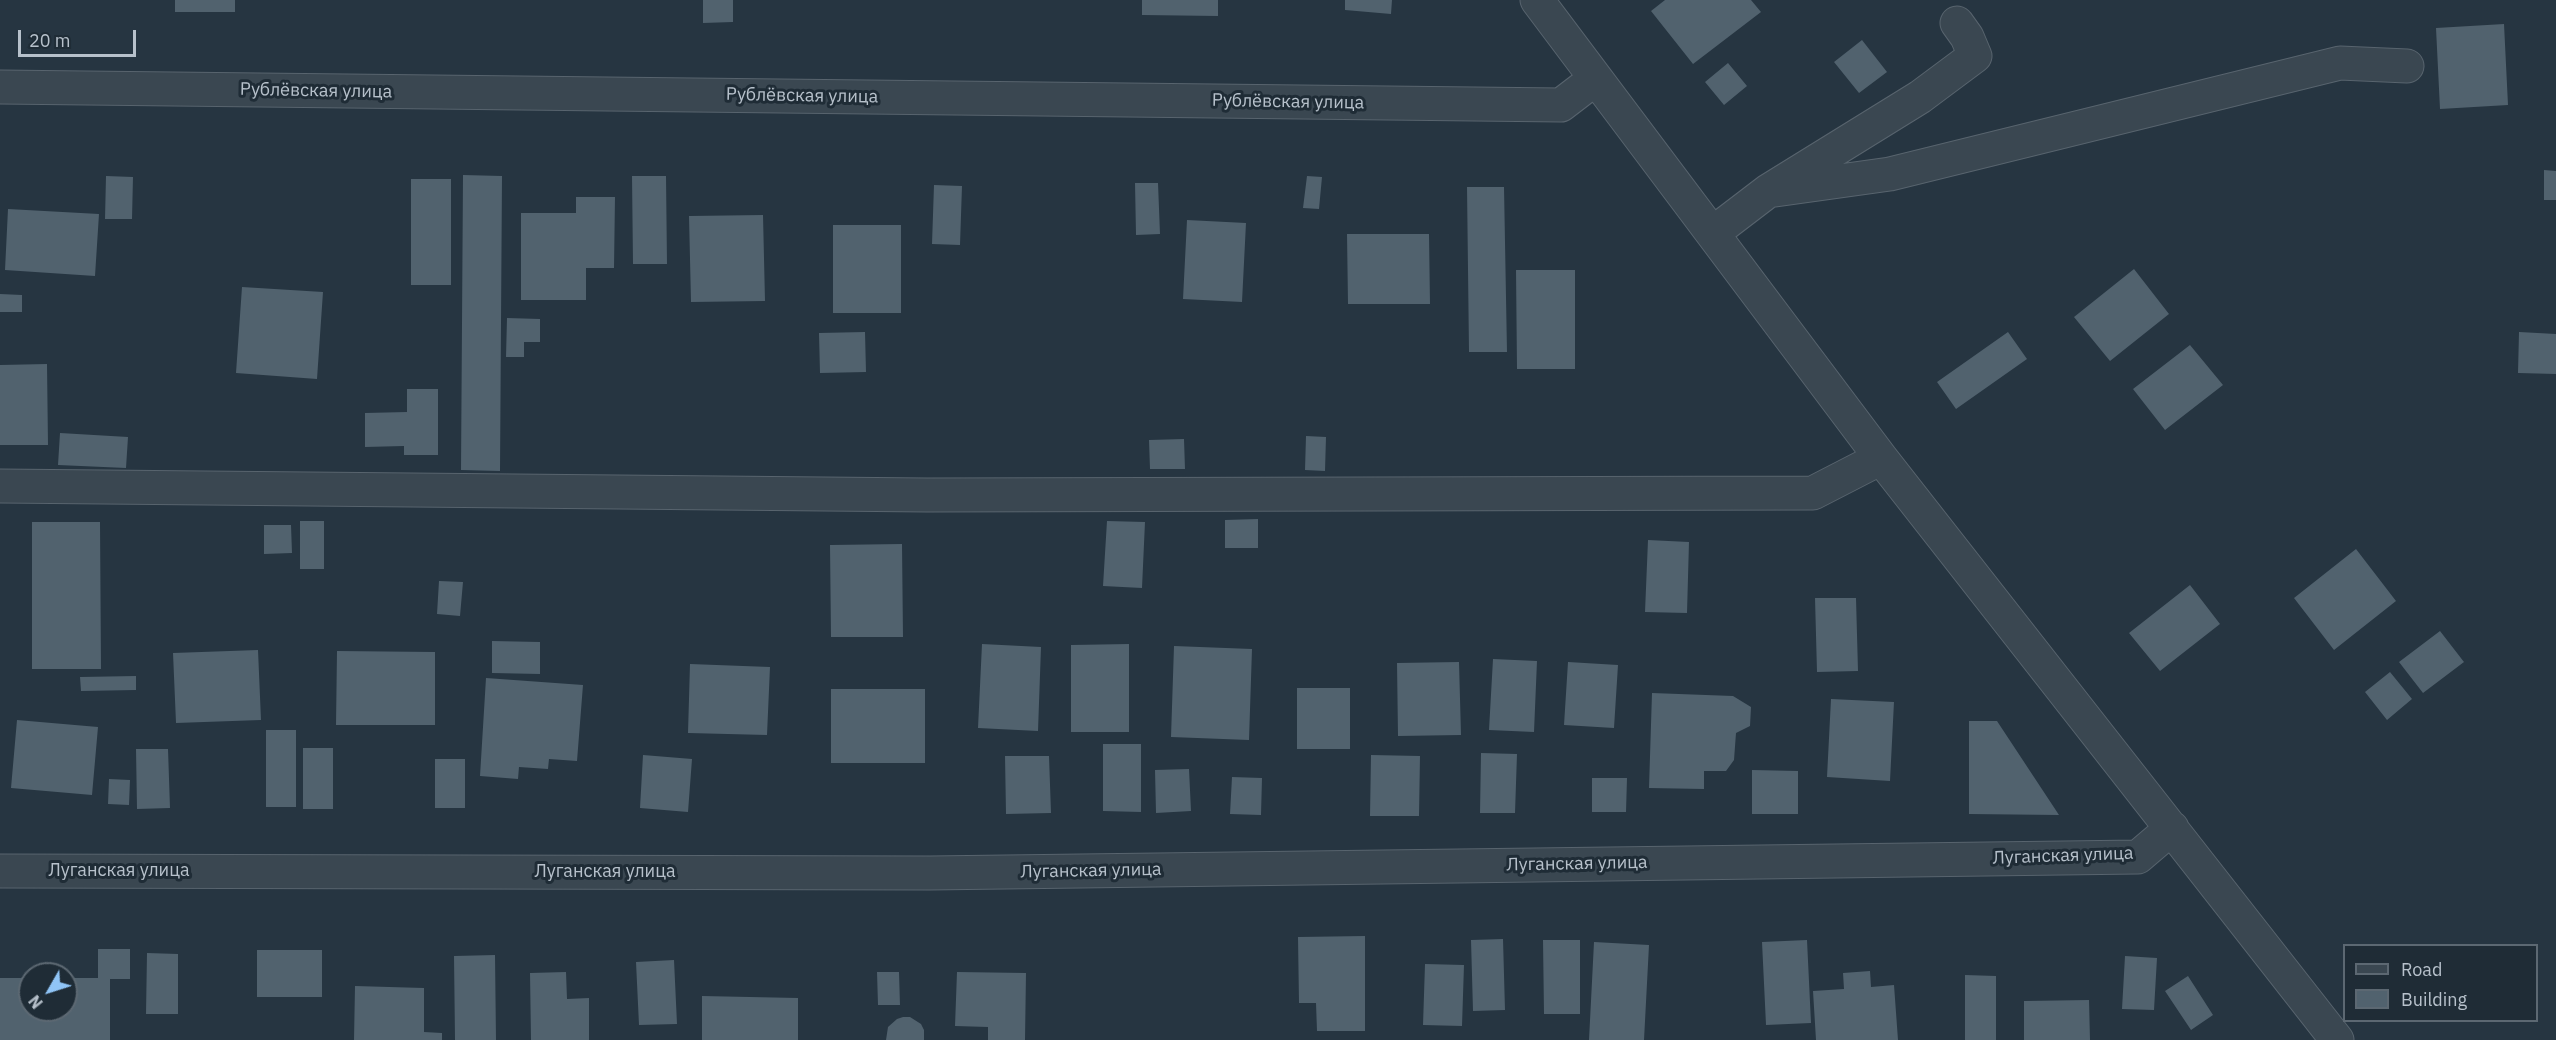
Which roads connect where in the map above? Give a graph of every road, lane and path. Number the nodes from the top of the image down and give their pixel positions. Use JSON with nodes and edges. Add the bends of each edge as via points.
{"nodes":[{"id":1,"x":1537,"y":0,"type":"edge"},
{"id":2,"x":1958,"y":23,"type":"dead end"},
{"id":3,"x":2407,"y":66,"type":"dead end"},
{"id":4,"x":1595,"y":79,"type":"junction"},
{"id":5,"x":0,"y":87,"type":"edge"},
{"id":6,"x":1768,"y":191,"type":"junction"},
{"id":7,"x":1713,"y":233,"type":"junction"},
{"id":8,"x":1881,"y":458,"type":"junction"},
{"id":9,"x":0,"y":486,"type":"edge"},
{"id":10,"x":2172,"y":828,"type":"junction"},
{"id":11,"x":0,"y":871,"type":"edge"},
{"id":12,"x":2337,"y":1040,"type":"edge"}],
"edges":[{"from":1,"to":4,"type":"street"},
{"from":2,"to":6,"type":"street","via":[[1975,56],[1920,97]]},
{"from":3,"to":6,"type":"street","via":[[2340,63],[1890,174]]},
{"from":4,"to":5,"type":"street","name":"Рублёвская улица","via":[[1561,105]]},
{"from":4,"to":7,"type":"street"},
{"from":6,"to":7,"type":"street"},
{"from":7,"to":8,"type":"street"},
{"from":8,"to":9,"type":"street","via":[[1813,493],[927,495]]},
{"from":8,"to":10,"type":"street"},
{"from":10,"to":11,"type":"street","name":"Луганская улица","via":[[2138,857],[930,873]]},
{"from":10,"to":12,"type":"street"}]}
